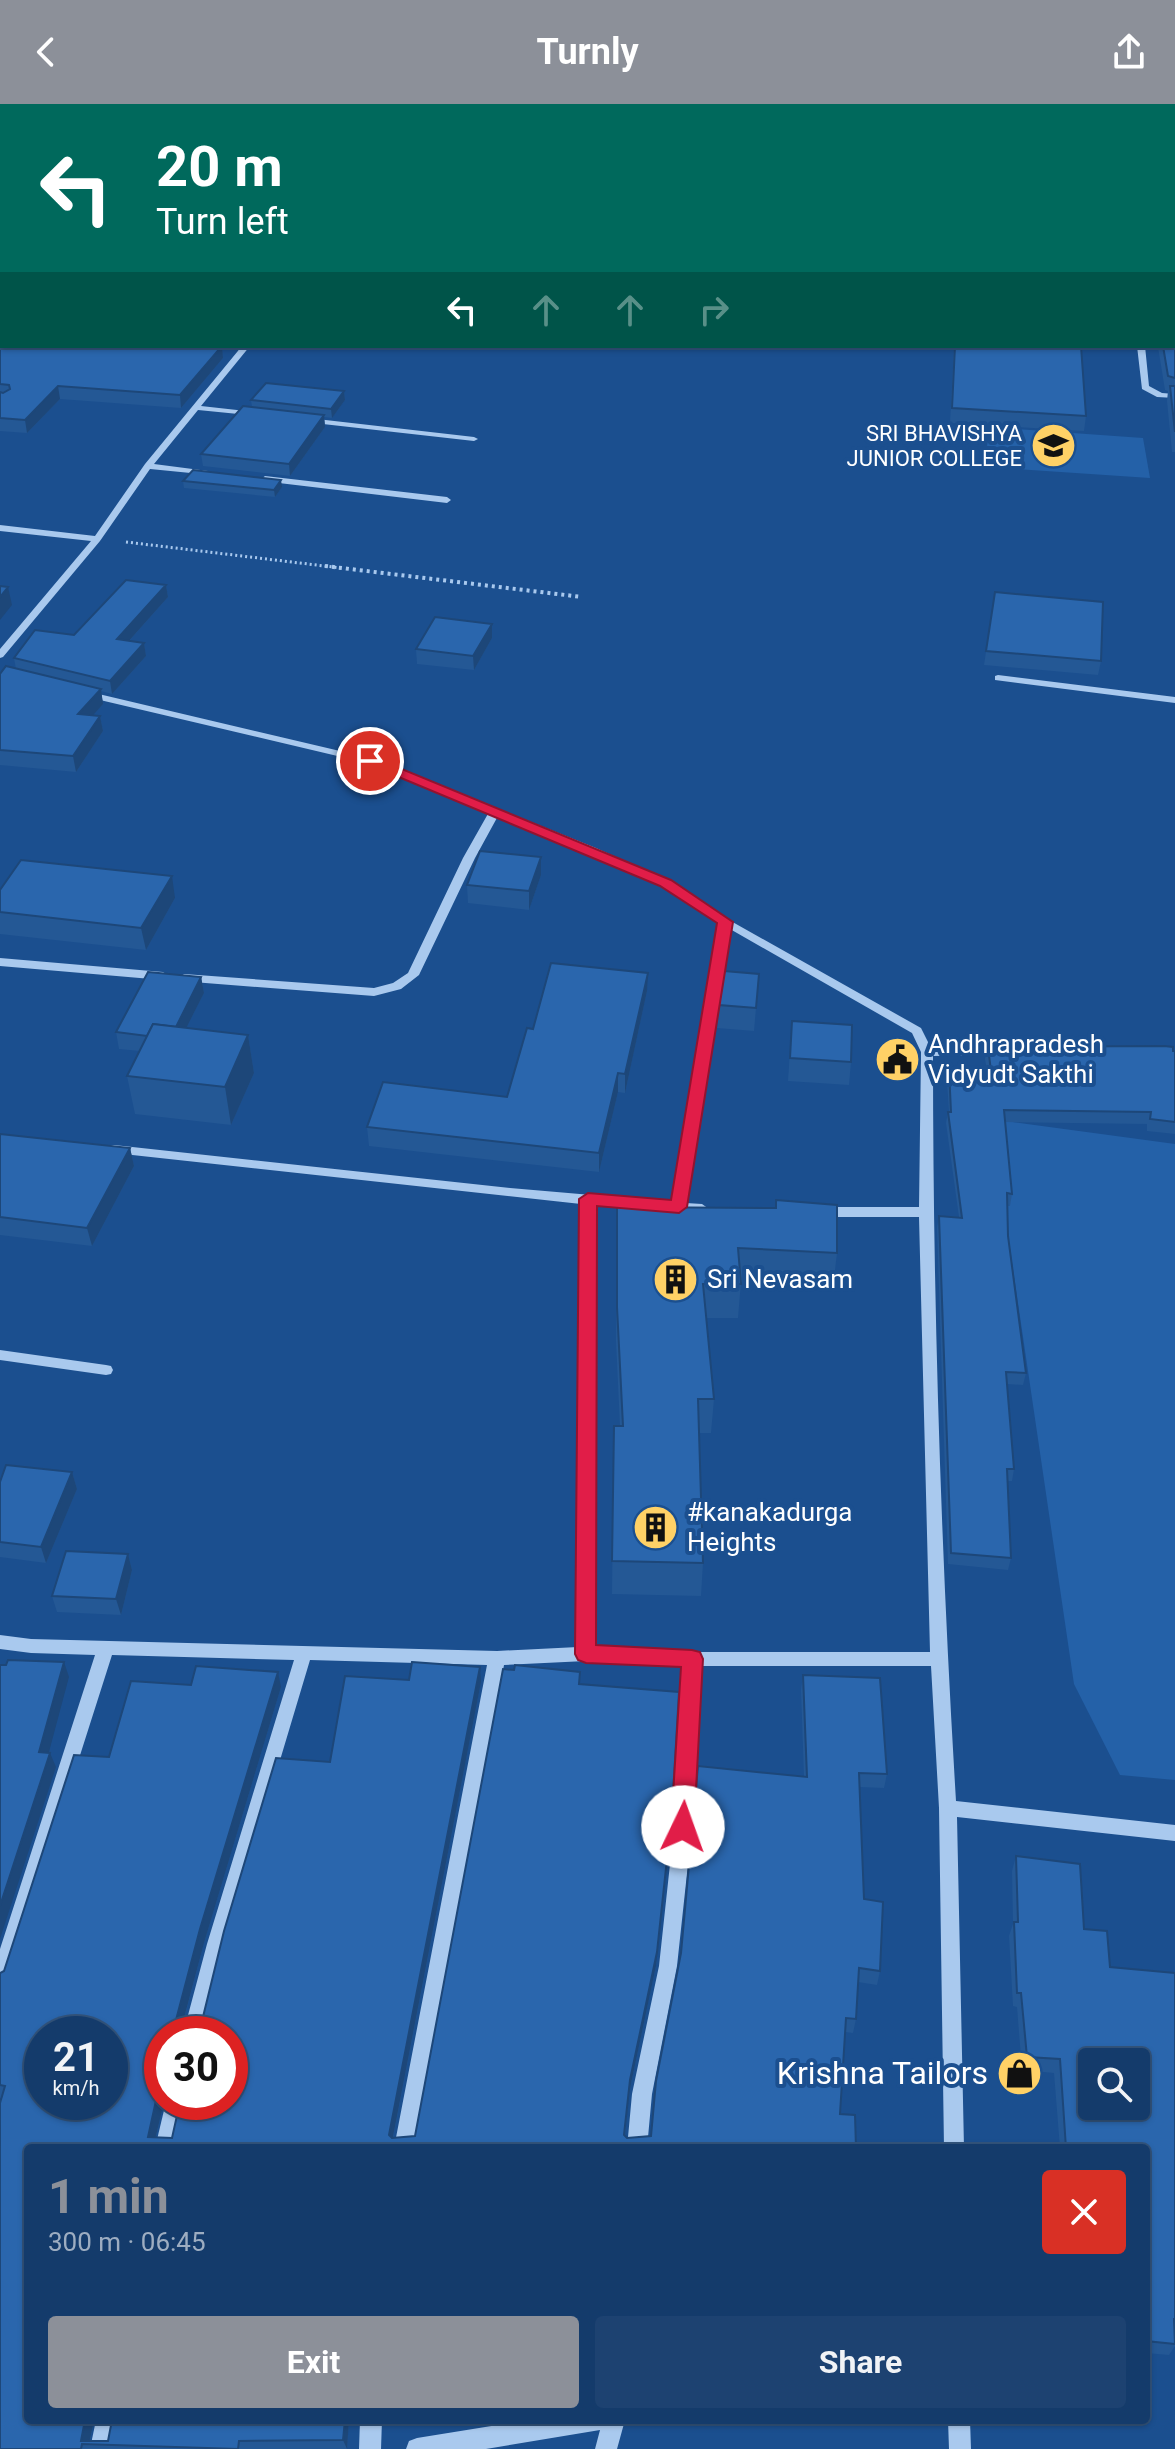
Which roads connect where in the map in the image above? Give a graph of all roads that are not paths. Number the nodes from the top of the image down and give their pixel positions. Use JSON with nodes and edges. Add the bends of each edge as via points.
{"nodes":[{"id":1,"x":1141,"y":348,"type":"edge"},
{"id":2,"x":242,"y":350,"type":"edge"},
{"id":3,"x":223,"y":353,"type":"edge"},
{"id":4,"x":1175,"y":396,"type":"edge"},
{"id":5,"x":198,"y":408,"type":"junction"},
{"id":6,"x":259,"y":415,"type":"edge"},
{"id":7,"x":290,"y":418,"type":"edge"},
{"id":8,"x":474,"y":439,"type":"dead end"},
{"id":9,"x":148,"y":466,"type":"junction"},
{"id":10,"x":226,"y":475,"type":"edge"},
{"id":11,"x":258,"y":479,"type":"edge"},
{"id":12,"x":447,"y":500,"type":"dead end"},
{"id":13,"x":0,"y":528,"type":"edge"},
{"id":14,"x":97,"y":539,"type":"junction"},
{"id":15,"x":0,"y":655,"type":"edge"},
{"id":16,"x":998,"y":678,"type":"dead end"},
{"id":17,"x":77,"y":691,"type":"edge"},
{"id":18,"x":1175,"y":700,"type":"edge"},
{"id":19,"x":495,"y":811,"type":"junction"},
{"id":20,"x":725,"y":922,"type":"junction"},
{"id":21,"x":0,"y":962,"type":"edge"},
{"id":22,"x":1020,"y":1051,"type":"edge"},
{"id":23,"x":927,"y":1052,"type":"junction"},
{"id":24,"x":93,"y":1147,"type":"edge"},
{"id":25,"x":588,"y":1199,"type":"junction"},
{"id":26,"x":679,"y":1207,"type":"junction"},
{"id":27,"x":717,"y":1211,"type":"edge"},
{"id":28,"x":805,"y":1212,"type":"edge"},
{"id":29,"x":926,"y":1212,"type":"junction"},
{"id":30,"x":0,"y":1355,"type":"edge"},
{"id":31,"x":106,"y":1370,"type":"dead end"},
{"id":32,"x":0,"y":1642,"type":"edge"},
{"id":33,"x":106,"y":1647,"type":"junction"},
{"id":34,"x":304,"y":1653,"type":"junction"},
{"id":35,"x":586,"y":1654,"type":"junction"},
{"id":36,"x":497,"y":1658,"type":"junction"},
{"id":37,"x":692,"y":1659,"type":"junction"},
{"id":38,"x":939,"y":1659,"type":"junction"},
{"id":39,"x":948,"y":1808,"type":"junction"},
{"id":40,"x":1175,"y":1833,"type":"edge"},
{"id":41,"x":0,"y":1978,"type":"edge"},
{"id":42,"x":198,"y":2016,"type":"edge"},
{"id":43,"x":172,"y":2120,"type":"edge"},
{"id":44,"x":166,"y":2144,"type":"edge"},
{"id":45,"x":405,"y":2144,"type":"edge"},
{"id":46,"x":637,"y":2144,"type":"edge"},
{"id":47,"x":954,"y":2144,"type":"edge"},
{"id":48,"x":106,"y":2424,"type":"edge"},
{"id":49,"x":371,"y":2424,"type":"edge"},
{"id":50,"x":573,"y":2424,"type":"edge"},
{"id":51,"x":613,"y":2424,"type":"edge"},
{"id":52,"x":959,"y":2424,"type":"edge"},
{"id":53,"x":101,"y":2449,"type":"edge"},
{"id":54,"x":370,"y":2449,"type":"edge"},
{"id":55,"x":417,"y":2449,"type":"edge"},
{"id":56,"x":606,"y":2449,"type":"edge"},
{"id":57,"x":960,"y":2449,"type":"edge"}],
"edges":[{"from":1,"to":4,"type":"street","via":[[1145,387]]},
{"from":2,"to":3,"type":"street"},
{"from":2,"to":5,"type":"street"},
{"from":5,"to":6,"type":"street"},
{"from":5,"to":9,"type":"street"},
{"from":7,"to":8,"type":"street"},
{"from":9,"to":10,"type":"street"},
{"from":9,"to":14,"type":"street"},
{"from":11,"to":12,"type":"street"},
{"from":13,"to":14,"type":"street"},
{"from":14,"to":15,"type":"street"},
{"from":16,"to":18,"type":"street"},
{"from":17,"to":19,"type":"street","via":[[370,761]]},
{"from":19,"to":20,"type":"street","via":[[665,883]]},
{"from":19,"to":21,"type":"street","via":[[413,975],[386,989],[257,984]]},
{"from":20,"to":23,"type":"street","via":[[891,1014],[917,1031]]},
{"from":20,"to":26,"type":"street"},
{"from":22,"to":23,"type":"street"},
{"from":23,"to":29,"type":"street"},
{"from":24,"to":25,"type":"street"},
{"from":25,"to":26,"type":"street"},
{"from":25,"to":35,"type":"street"},
{"from":26,"to":27,"type":"street"},
{"from":28,"to":29,"type":"street"},
{"from":29,"to":38,"type":"street"},
{"from":30,"to":31,"type":"street"},
{"from":32,"to":33,"type":"street"},
{"from":33,"to":34,"type":"street"},
{"from":33,"to":41,"type":"street"},
{"from":34,"to":36,"type":"street"},
{"from":34,"to":42,"type":"street"},
{"from":35,"to":36,"type":"street"},
{"from":35,"to":37,"type":"street"},
{"from":36,"to":45,"type":"street"},
{"from":37,"to":38,"type":"street"},
{"from":37,"to":46,"type":"street","via":[[683,1827],[668,1966]]},
{"from":38,"to":39,"type":"street"},
{"from":39,"to":40,"type":"street"},
{"from":39,"to":47,"type":"street"},
{"from":43,"to":44,"type":"street"},
{"from":48,"to":53,"type":"street"},
{"from":49,"to":54,"type":"street"},
{"from":50,"to":55,"type":"street"},
{"from":51,"to":56,"type":"street"},
{"from":52,"to":57,"type":"street"}]}
